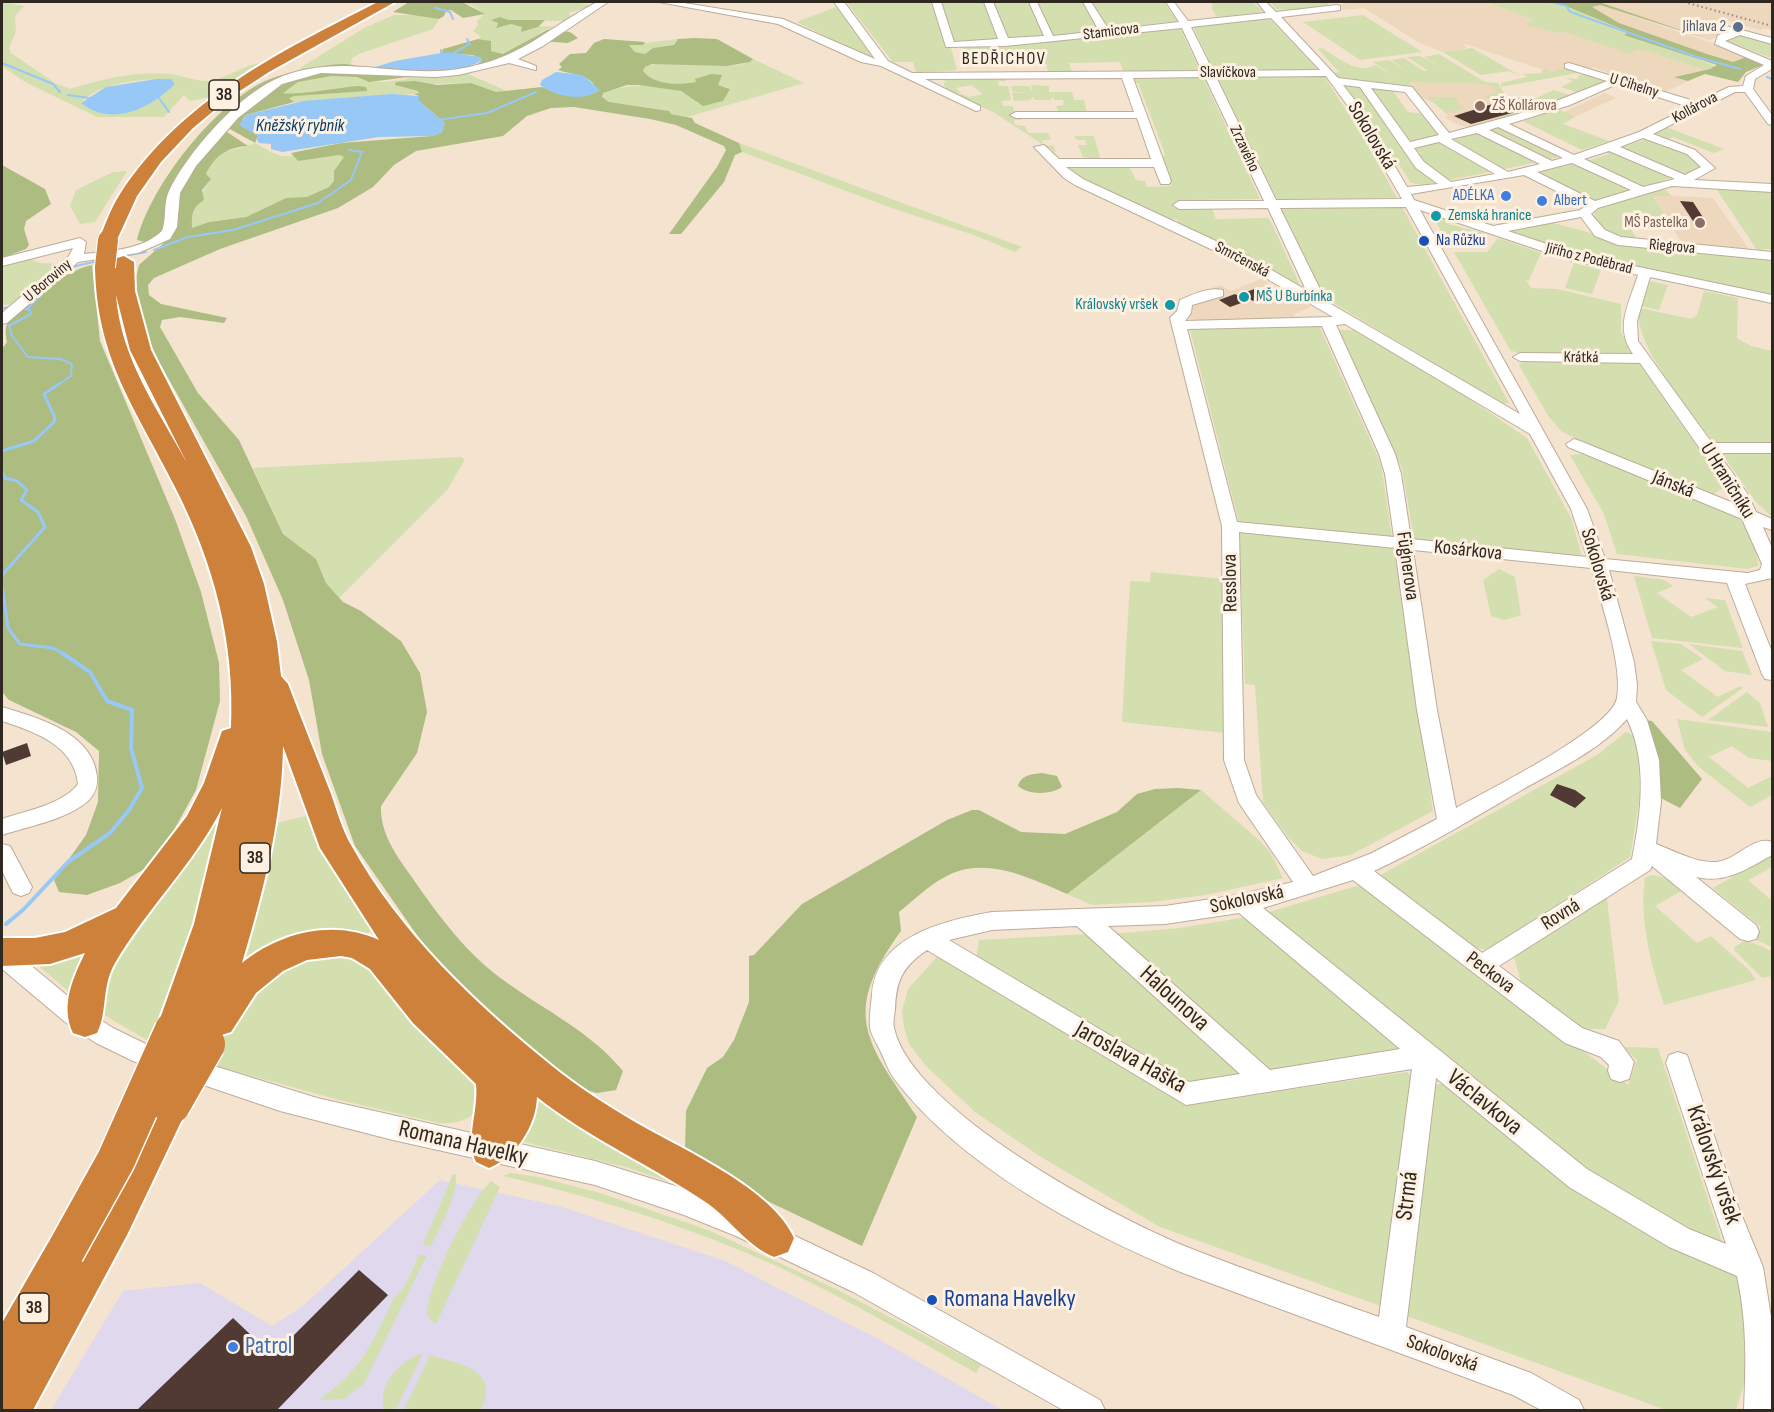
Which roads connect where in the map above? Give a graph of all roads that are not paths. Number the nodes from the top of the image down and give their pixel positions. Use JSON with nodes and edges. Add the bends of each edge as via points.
{"nodes":[{"id":1,"x":388,"y":2,"type":"edge"},
{"id":2,"x":400,"y":2,"type":"edge"},
{"id":3,"x":603,"y":2,"type":"edge"},
{"id":4,"x":664,"y":2,"type":"edge"},
{"id":5,"x":839,"y":2,"type":"edge"},
{"id":6,"x":936,"y":2,"type":"edge"},
{"id":7,"x":988,"y":2,"type":"edge"},
{"id":8,"x":1033,"y":2,"type":"edge"},
{"id":9,"x":1087,"y":2,"type":"edge"},
{"id":10,"x":1170,"y":2,"type":"edge"},
{"id":11,"x":1261,"y":2,"type":"edge"},
{"id":12,"x":1337,"y":8,"type":"dead end"},
{"id":13,"x":1272,"y":13,"type":"junction"},
{"id":14,"x":1710,"y":23,"type":"dead end"},
{"id":15,"x":1185,"y":24,"type":"junction"},
{"id":16,"x":1105,"y":32,"type":"junction"},
{"id":17,"x":1739,"y":32,"type":"junction"},
{"id":18,"x":1050,"y":39,"type":"junction"},
{"id":19,"x":1773,"y":41,"type":"edge"},
{"id":20,"x":1005,"y":43,"type":"junction"},
{"id":21,"x":509,"y":59,"type":"junction"},
{"id":22,"x":884,"y":63,"type":"junction"},
{"id":23,"x":1772,"y":65,"type":"edge"},
{"id":24,"x":1569,"y":66,"type":"dead end"},
{"id":25,"x":532,"y":68,"type":"dead end"},
{"id":26,"x":1126,"y":74,"type":"junction"},
{"id":27,"x":1209,"y":74,"type":"junction"},
{"id":28,"x":911,"y":75,"type":"junction"},
{"id":29,"x":941,"y":75,"type":"junction"},
{"id":30,"x":1333,"y":77,"type":"junction"},
{"id":31,"x":1616,"y":81,"type":"junction"},
{"id":32,"x":1363,"y":84,"type":"junction"},
{"id":33,"x":1748,"y":89,"type":"junction"},
{"id":34,"x":942,"y":91,"type":"junction"},
{"id":35,"x":1698,"y":106,"type":"junction"},
{"id":36,"x":976,"y":108,"type":"dead end"},
{"id":37,"x":1141,"y":115,"type":"junction"},
{"id":38,"x":1016,"y":116,"type":"dead end"},
{"id":39,"x":1515,"y":120,"type":"junction"},
{"id":40,"x":1772,"y":121,"type":"edge"},
{"id":41,"x":1500,"y":124,"type":"junction"},
{"id":42,"x":1474,"y":128,"type":"junction"},
{"id":43,"x":1643,"y":134,"type":"junction"},
{"id":44,"x":1443,"y":138,"type":"junction"},
{"id":45,"x":1407,"y":146,"type":"junction"},
{"id":46,"x":1040,"y":147,"type":"dead end"},
{"id":47,"x":1610,"y":147,"type":"junction"},
{"id":48,"x":1588,"y":155,"type":"junction"},
{"id":49,"x":1573,"y":159,"type":"junction"},
{"id":50,"x":1055,"y":163,"type":"junction"},
{"id":51,"x":1158,"y":163,"type":"junction"},
{"id":52,"x":1551,"y":165,"type":"junction"},
{"id":53,"x":1525,"y":171,"type":"junction"},
{"id":54,"x":1505,"y":175,"type":"junction"},
{"id":55,"x":1165,"y":180,"type":"dead end"},
{"id":56,"x":1686,"y":182,"type":"junction"},
{"id":57,"x":1449,"y":186,"type":"junction"},
{"id":58,"x":1773,"y":188,"type":"edge"},
{"id":59,"x":1642,"y":191,"type":"junction"},
{"id":60,"x":1407,"y":197,"type":"junction"},
{"id":61,"x":1270,"y":203,"type":"junction"},
{"id":62,"x":1179,"y":205,"type":"dead end"},
{"id":63,"x":1589,"y":209,"type":"junction"},
{"id":64,"x":1490,"y":230,"type":"junction"},
{"id":65,"x":1773,"y":256,"type":"edge"},
{"id":66,"x":74,"y":259,"type":"junction"},
{"id":67,"x":2,"y":262,"type":"edge"},
{"id":68,"x":114,"y":265,"type":"junction"},
{"id":69,"x":1645,"y":273,"type":"junction"},
{"id":70,"x":1218,"y":293,"type":"dead end"},
{"id":71,"x":1310,"y":297,"type":"junction"},
{"id":72,"x":1773,"y":299,"type":"edge"},
{"id":73,"x":11,"y":312,"type":"edge"},
{"id":74,"x":1350,"y":321,"type":"junction"},
{"id":75,"x":1327,"y":322,"type":"junction"},
{"id":76,"x":1178,"y":325,"type":"junction"},
{"id":77,"x":1520,"y":357,"type":"dead end"},
{"id":78,"x":1642,"y":359,"type":"junction"},
{"id":79,"x":1537,"y":431,"type":"junction"},
{"id":80,"x":1574,"y":444,"type":"dead end"},
{"id":81,"x":1708,"y":448,"type":"junction"},
{"id":82,"x":1773,"y":448,"type":"edge"},
{"id":83,"x":1751,"y":516,"type":"junction"},
{"id":84,"x":1773,"y":525,"type":"edge"},
{"id":85,"x":1230,"y":526,"type":"junction"},
{"id":86,"x":1404,"y":544,"type":"junction"},
{"id":87,"x":1598,"y":563,"type":"junction"},
{"id":88,"x":1734,"y":578,"type":"junction"},
{"id":89,"x":1755,"y":579,"type":"junction"},
{"id":90,"x":1773,"y":590,"type":"edge"},
{"id":91,"x":256,"y":671,"type":"junction"},
{"id":92,"x":1773,"y":674,"type":"edge"},
{"id":93,"x":1627,"y":703,"type":"junction"},
{"id":94,"x":2,"y":714,"type":"edge"},
{"id":95,"x":1448,"y":822,"type":"junction"},
{"id":96,"x":2,"y":827,"type":"edge"},
{"id":97,"x":1766,"y":848,"type":"dead end"},
{"id":98,"x":2,"y":852,"type":"edge"},
{"id":99,"x":1644,"y":856,"type":"junction"},
{"id":100,"x":1355,"y":869,"type":"junction"},
{"id":101,"x":1308,"y":886,"type":"junction"},
{"id":102,"x":21,"y":887,"type":"dead end"},
{"id":103,"x":1243,"y":904,"type":"junction"},
{"id":104,"x":134,"y":910,"type":"junction"},
{"id":105,"x":1084,"y":918,"type":"junction"},
{"id":106,"x":1748,"y":932,"type":"dead end"},
{"id":107,"x":927,"y":938,"type":"junction"},
{"id":108,"x":2,"y":954,"type":"edge"},
{"id":109,"x":1480,"y":966,"type":"junction"},
{"id":110,"x":85,"y":1022,"type":"junction"},
{"id":111,"x":485,"y":1030,"type":"junction"},
{"id":112,"x":193,"y":1038,"type":"junction"},
{"id":113,"x":1426,"y":1056,"type":"junction"},
{"id":114,"x":1678,"y":1063,"type":"dead end"},
{"id":115,"x":1620,"y":1071,"type":"dead end"},
{"id":116,"x":1265,"y":1081,"type":"junction"},
{"id":117,"x":489,"y":1150,"type":"junction"},
{"id":118,"x":774,"y":1238,"type":"junction"},
{"id":119,"x":78,"y":1259,"type":"junction"},
{"id":120,"x":1749,"y":1267,"type":"junction"},
{"id":121,"x":1391,"y":1336,"type":"junction"},
{"id":122,"x":2,"y":1363,"type":"edge"},
{"id":123,"x":9,"y":1410,"type":"edge"},
{"id":124,"x":1090,"y":1410,"type":"edge"},
{"id":125,"x":1569,"y":1410,"type":"edge"},
{"id":126,"x":1759,"y":1410,"type":"edge"}],
"edges":[{"from":1,"to":68,"type":"highway","number":"38","bridge":true,"via":[[267,66],[201,112],[172,139],[119,212],[108,240]]},
{"from":2,"to":68,"type":"highway","number":"38","via":[[279,67],[213,113],[162,166]]},
{"from":3,"to":21,"type":"street"},
{"from":4,"to":22,"type":"street","via":[[780,21],[865,60]]},
{"from":5,"to":22,"type":"street"},
{"from":6,"to":20,"type":"street","name":"Stamicova","via":[[950,45]]},
{"from":7,"to":20,"type":"street"},
{"from":8,"to":18,"type":"street"},
{"from":9,"to":16,"type":"street"},
{"from":10,"to":15,"type":"street","name":"Zrzavého"},
{"from":11,"to":13,"type":"street","name":"Sokolovská"},
{"from":12,"to":13,"type":"street","name":"Stamicova"},
{"from":13,"to":15,"type":"street","name":"Stamicova"},
{"from":13,"to":30,"type":"street","name":"Sokolovská"},
{"from":14,"to":17,"type":"street"},
{"from":15,"to":16,"type":"street","name":"Stamicova"},
{"from":15,"to":27,"type":"street","name":"Zrzavého"},
{"from":16,"to":18,"type":"street","name":"Stamicova"},
{"from":17,"to":19,"type":"street"},
{"from":17,"to":23,"type":"street","via":[[1722,37],[1719,42]]},
{"from":18,"to":20,"type":"street","name":"Stamicova"},
{"from":21,"to":25,"type":"street"},
{"from":21,"to":66,"type":"street","via":[[458,72],[359,69],[324,71],[278,82],[237,115],[189,167],[172,196],[168,234],[139,249]]},
{"from":22,"to":28,"type":"street"},
{"from":23,"to":33,"type":"street","via":[[1750,78]]},
{"from":24,"to":31,"type":"street","name":"U Cihelny"},
{"from":26,"to":27,"type":"street","name":"Slavíčkova"},
{"from":26,"to":29,"type":"street","name":"Slavíčkova"},
{"from":26,"to":37,"type":"street"},
{"from":27,"to":30,"type":"street","name":"Slavíčkova"},
{"from":27,"to":61,"type":"street","name":"Zrzavého"},
{"from":28,"to":29,"type":"street","name":"Slavíčkova"},
{"from":28,"to":34,"type":"street"},
{"from":29,"to":34,"type":"street"},
{"from":30,"to":32,"type":"street","name":"Slavíčkova"},
{"from":30,"to":60,"type":"street","name":"Sokolovská"},
{"from":31,"to":35,"type":"street","name":"U Cihelny"},
{"from":31,"to":39,"type":"street","via":[[1564,105]]},
{"from":32,"to":44,"type":"street","name":"Slavíčkova","via":[[1408,89],[1433,117]]},
{"from":32,"to":45,"type":"street","name":"Sokolovská"},
{"from":33,"to":35,"type":"street","name":"Kollárova","via":[[1733,89]]},
{"from":33,"to":40,"type":"street"},
{"from":34,"to":36,"type":"street"},
{"from":35,"to":43,"type":"street","name":"Kollárova"},
{"from":37,"to":38,"type":"street"},
{"from":37,"to":51,"type":"street"},
{"from":39,"to":41,"type":"street"},
{"from":39,"to":48,"type":"street"},
{"from":41,"to":42,"type":"street"},
{"from":41,"to":49,"type":"street"},
{"from":42,"to":44,"type":"street"},
{"from":42,"to":52,"type":"street"},
{"from":43,"to":47,"type":"street","name":"Kollárova"},
{"from":43,"to":56,"type":"street","name":"Kollárova","via":[[1690,152],[1709,168]]},
{"from":44,"to":45,"type":"street"},
{"from":44,"to":54,"type":"street"},
{"from":45,"to":57,"type":"street","via":[[1420,165]]},
{"from":46,"to":50,"type":"street","name":"Smrčenská"},
{"from":47,"to":48,"type":"street","name":"Kollárova"},
{"from":47,"to":56,"type":"street"},
{"from":48,"to":49,"type":"street","name":"Kollárova"},
{"from":49,"to":52,"type":"street","name":"Kollárova"},
{"from":49,"to":59,"type":"street"},
{"from":50,"to":51,"type":"street"},
{"from":50,"to":71,"type":"street","name":"Smrčenská","via":[[1079,182],[1241,258]]},
{"from":51,"to":55,"type":"street"},
{"from":52,"to":53,"type":"street","name":"Kollárova"},
{"from":53,"to":54,"type":"street","name":"Kollárova"},
{"from":53,"to":63,"type":"street"},
{"from":54,"to":57,"type":"street","name":"Kollárova"},
{"from":56,"to":58,"type":"street"},
{"from":56,"to":59,"type":"street"},
{"from":57,"to":60,"type":"street","name":"Kollárova"},
{"from":59,"to":63,"type":"street"},
{"from":60,"to":61,"type":"street"},
{"from":60,"to":64,"type":"street","name":"Jiřího z Poděbrad"},
{"from":60,"to":79,"type":"street","name":"Sokolovská"},
{"from":61,"to":62,"type":"street"},
{"from":61,"to":71,"type":"street","name":"Zrzavého","via":[[1313,289]]},
{"from":63,"to":64,"type":"street"},
{"from":63,"to":65,"type":"street","name":"Riegrova","via":[[1600,233],[1622,242]]},
{"from":64,"to":69,"type":"street","name":"Jiřího z Poděbrad","via":[[1574,257]]},
{"from":66,"to":67,"type":"street","name":"U Boroviny","via":[[79,251],[78,242]]},
{"from":66,"to":73,"type":"street","name":"U Boroviny"},
{"from":68,"to":91,"type":"highway","number":"38","via":[[107,312],[114,347],[129,381],[165,441],[219,558]]},
{"from":69,"to":72,"type":"street","name":"Jiřího z Poděbrad"},
{"from":69,"to":78,"type":"street","name":"U Hraničníku","via":[[1630,321],[1631,341]]},
{"from":70,"to":76,"type":"street","via":[[1185,303],[1184,313],[1177,318]]},
{"from":71,"to":74,"type":"street","name":"Smrčenská"},
{"from":74,"to":75,"type":"street"},
{"from":74,"to":79,"type":"street","name":"Smrčenská"},
{"from":75,"to":76,"type":"street"},
{"from":75,"to":86,"type":"street","name":"Fügnerova","via":[[1387,454]]},
{"from":76,"to":85,"type":"street","name":"Resslova"},
{"from":77,"to":78,"type":"street","name":"Krátká"},
{"from":78,"to":81,"type":"street","name":"U Hraničníku"},
{"from":79,"to":87,"type":"street","name":"Sokolovská","via":[[1579,509]]},
{"from":80,"to":83,"type":"street","name":"Jánská"},
{"from":81,"to":82,"type":"street"},
{"from":81,"to":83,"type":"street","name":"U Hraničníku"},
{"from":83,"to":84,"type":"street","name":"Jánská"},
{"from":83,"to":89,"type":"street","name":"U Hraničníku","via":[[1771,564],[1768,574]]},
{"from":85,"to":86,"type":"street","name":"Kosárkova"},
{"from":85,"to":101,"type":"street","name":"Resslova","via":[[1234,760],[1246,797]]},
{"from":86,"to":87,"type":"street","name":"Kosárkova"},
{"from":86,"to":95,"type":"street","name":"Fügnerova","via":[[1427,710]]},
{"from":87,"to":88,"type":"street"},
{"from":87,"to":93,"type":"street","name":"Sokolovská","via":[[1625,667]]},
{"from":88,"to":89,"type":"street"},
{"from":88,"to":92,"type":"street"},
{"from":89,"to":90,"type":"street"},
{"from":91,"to":104,"type":"highway","via":[[209,807]]},
{"from":91,"to":111,"type":"highway","via":[[302,754],[321,813],[355,879],[422,969]]},
{"from":91,"to":112,"type":"highway","number":"38","via":[[268,761],[255,856],[232,948]]},
{"from":93,"to":95,"type":"street","name":"Sokolovská","via":[[1592,738]]},
{"from":93,"to":99,"type":"street","via":[[1639,720],[1647,758],[1651,796]]},
{"from":94,"to":96,"type":"street","via":[[48,732],[77,750],[87,764],[88,785],[72,802]]},
{"from":95,"to":100,"type":"street","name":"Sokolovská"},
{"from":97,"to":99,"type":"street","via":[[1715,871]]},
{"from":98,"to":102,"type":"street"},
{"from":99,"to":106,"type":"street"},
{"from":99,"to":109,"type":"street","name":"Rovná"},
{"from":100,"to":101,"type":"street","name":"Sokolovská"},
{"from":100,"to":109,"type":"street","name":"Peckova"},
{"from":101,"to":103,"type":"street","name":"Sokolovská"},
{"from":103,"to":105,"type":"street","name":"Sokolovská","via":[[1165,915]]},
{"from":103,"to":113,"type":"street","name":"Václavkova"},
{"from":104,"to":108,"type":"highway","via":[[90,939],[71,946],[30,954]]},
{"from":104,"to":110,"type":"highway","via":[[97,966],[86,993]]},
{"from":105,"to":107,"type":"street","name":"Sokolovská","via":[[976,923]]},
{"from":105,"to":116,"type":"street","name":"Halounova"},
{"from":107,"to":116,"type":"street","name":"Jaroslava Haška","via":[[1186,1094]]},
{"from":107,"to":121,"type":"street","name":"Sokolovská","via":[[897,962],[888,977],[879,1020],[895,1063],[945,1116],[1022,1172],[1135,1239]]},
{"from":108,"to":110,"type":"street","name":"Romana Havelky","via":[[48,996]]},
{"from":109,"to":115,"type":"street","name":"Peckova","via":[[1574,1036],[1616,1053],[1622,1062]]},
{"from":110,"to":117,"type":"street","name":"Romana Havelky","via":[[132,1049],[244,1089],[333,1115]]},
{"from":111,"to":117,"type":"highway","via":[[518,1079],[519,1093],[514,1120]]},
{"from":111,"to":118,"type":"highway","via":[[578,1107],[722,1191]]},
{"from":112,"to":117,"type":"highway","via":[[261,968],[274,960],[314,945],[363,947],[383,960],[424,1010],[491,1076],[496,1098]]},
{"from":112,"to":119,"type":"highway","number":"38","bridge":true,"via":[[116,1160]]},
{"from":112,"to":119,"type":"highway","number":"38","bridge":true,"via":[[171,1105],[132,1188]]},
{"from":113,"to":116,"type":"street","name":"Jaroslava Haška"},
{"from":113,"to":120,"type":"street","name":"Václavkova","via":[[1578,1178],[1679,1238]]},
{"from":113,"to":121,"type":"street","name":"Strmá"},
{"from":114,"to":120,"type":"street","name":"Královský vršek"},
{"from":117,"to":118,"type":"street","name":"Romana Havelky","via":[[620,1180],[693,1204]]},
{"from":118,"to":124,"type":"street","name":"Romana Havelky","via":[[873,1287]]},
{"from":119,"to":122,"type":"highway","number":"38"},
{"from":119,"to":123,"type":"highway","number":"38"},
{"from":120,"to":126,"type":"street","via":[[1757,1304],[1761,1358]]},
{"from":121,"to":125,"type":"street","name":"Sokolovská","via":[[1521,1383]]}]}
